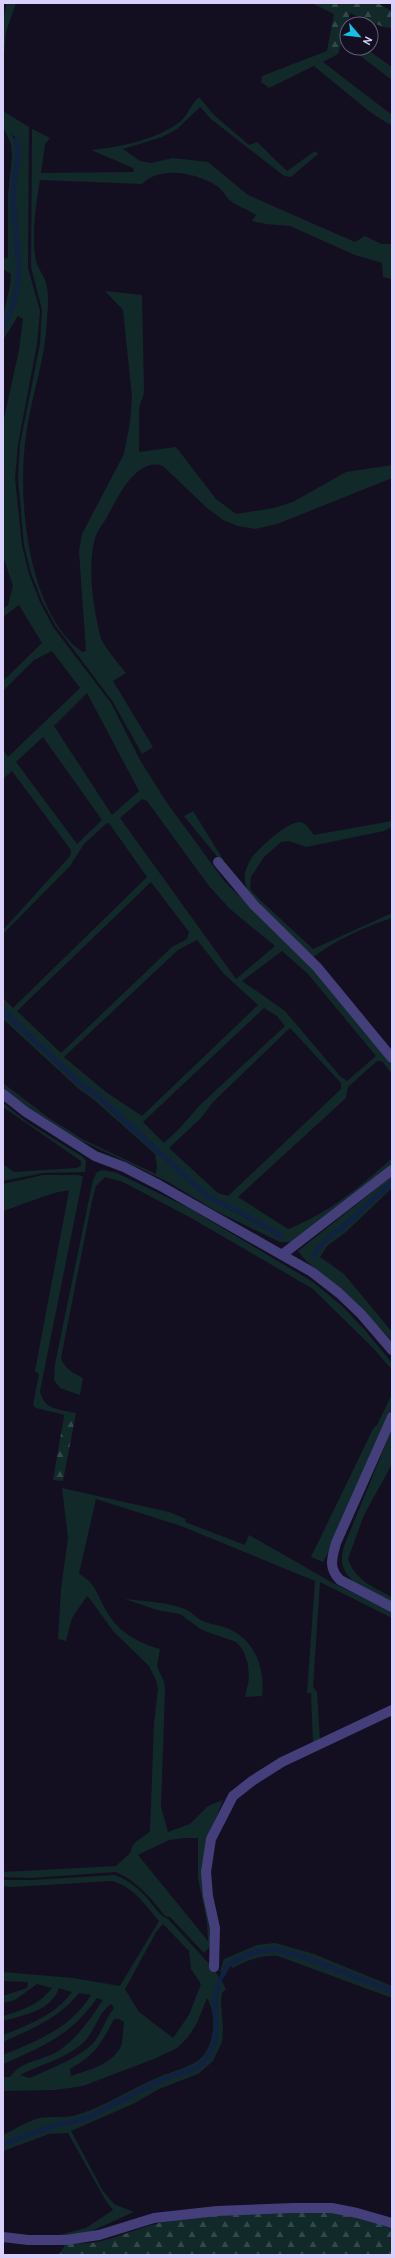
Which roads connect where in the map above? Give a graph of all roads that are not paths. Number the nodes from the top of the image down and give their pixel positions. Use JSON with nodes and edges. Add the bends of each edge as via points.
{"nodes":[{"id":1,"x":218,"y":862,"type":"dead end"},
{"id":2,"x":392,"y":1058,"type":"edge"},
{"id":3,"x":3,"y":1094,"type":"edge"},
{"id":4,"x":392,"y":1170,"type":"edge"},
{"id":5,"x":283,"y":1254,"type":"junction"},
{"id":6,"x":392,"y":1350,"type":"edge"},
{"id":7,"x":392,"y":1417,"type":"edge"},
{"id":8,"x":392,"y":1607,"type":"edge"},
{"id":9,"x":392,"y":1710,"type":"edge"},
{"id":10,"x":214,"y":1967,"type":"dead end"},
{"id":11,"x":392,"y":2223,"type":"edge"},
{"id":12,"x":3,"y":2237,"type":"edge"}],
"edges":[{"from":1,"to":2,"type":"street","via":[[254,905],[317,967]]},
{"from":3,"to":5,"type":"street","via":[[45,1125],[95,1156],[159,1185]]},
{"from":4,"to":5,"type":"street"},
{"from":5,"to":6,"type":"street","via":[[339,1293]]},
{"from":7,"to":8,"type":"street","via":[[336,1543],[331,1562],[333,1573],[340,1580]]},
{"from":9,"to":10,"type":"street","via":[[282,1762],[233,1796],[211,1839],[206,1872],[215,1928]]},
{"from":11,"to":12,"type":"street","via":[[332,2208],[293,2208],[217,2211],[154,2218],[99,2235],[66,2240]]}]}
